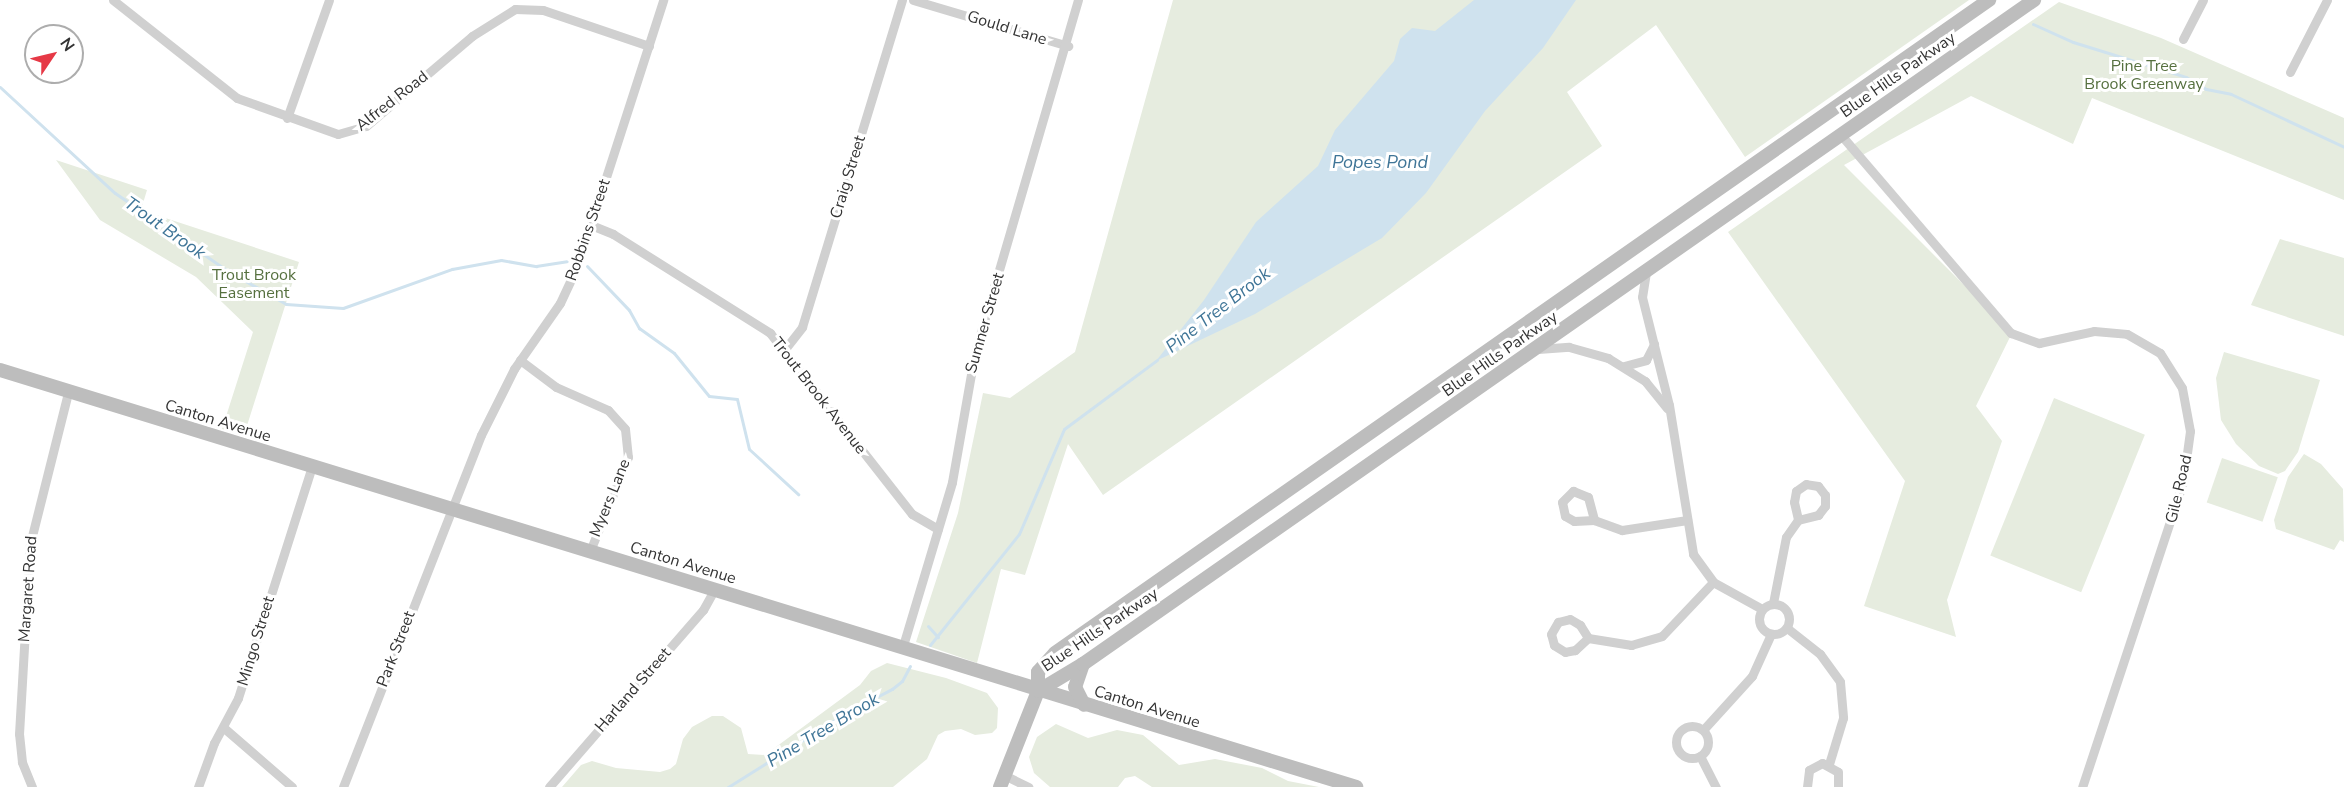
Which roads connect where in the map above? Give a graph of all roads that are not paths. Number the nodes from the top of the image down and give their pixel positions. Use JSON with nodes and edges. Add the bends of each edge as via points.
{"nodes":[{"id":1,"x":112,"y":0,"type":"edge"},
{"id":2,"x":329,"y":0,"type":"edge"},
{"id":3,"x":663,"y":0,"type":"edge"},
{"id":4,"x":902,"y":0,"type":"edge"},
{"id":5,"x":913,"y":0,"type":"edge"},
{"id":6,"x":1078,"y":0,"type":"edge"},
{"id":7,"x":1989,"y":0,"type":"edge"},
{"id":8,"x":2034,"y":0,"type":"edge"},
{"id":9,"x":2203,"y":0,"type":"edge"},
{"id":10,"x":2326,"y":0,"type":"edge"},
{"id":11,"x":2183,"y":39,"type":"dead end"},
{"id":12,"x":649,"y":46,"type":"junction"},
{"id":13,"x":1068,"y":46,"type":"junction"},
{"id":14,"x":2290,"y":72,"type":"dead end"},
{"id":15,"x":287,"y":118,"type":"junction"},
{"id":16,"x":1841,"y":135,"type":"junction"},
{"id":17,"x":591,"y":225,"type":"junction"},
{"id":18,"x":1646,"y":272,"type":"junction"},
{"id":19,"x":1654,"y":344,"type":"junction"},
{"id":20,"x":785,"y":349,"type":"junction"},
{"id":21,"x":1535,"y":350,"type":"junction"},
{"id":22,"x":520,"y":360,"type":"junction"},
{"id":23,"x":1624,"y":366,"type":"junction"},
{"id":24,"x":0,"y":370,"type":"edge"},
{"id":25,"x":1449,"y":379,"type":"junction"},
{"id":26,"x":68,"y":393,"type":"junction"},
{"id":27,"x":1464,"y":400,"type":"junction"},
{"id":28,"x":1671,"y":415,"type":"junction"},
{"id":29,"x":312,"y":466,"type":"junction"},
{"id":30,"x":449,"y":510,"type":"junction"},
{"id":31,"x":1594,"y":520,"type":"dead end"},
{"id":32,"x":1687,"y":520,"type":"junction"},
{"id":33,"x":1798,"y":520,"type":"dead end"},
{"id":34,"x":938,"y":529,"type":"junction"},
{"id":35,"x":590,"y":551,"type":"junction"},
{"id":36,"x":1713,"y":582,"type":"junction"},
{"id":37,"x":714,"y":590,"type":"junction"},
{"id":38,"x":1773,"y":603,"type":"junction"},
{"id":39,"x":1762,"y":609,"type":"junction"},
{"id":40,"x":1787,"y":628,"type":"junction"},
{"id":41,"x":1772,"y":634,"type":"junction"},
{"id":42,"x":1588,"y":638,"type":"dead end"},
{"id":43,"x":1062,"y":647,"type":"junction"},
{"id":44,"x":902,"y":649,"type":"junction"},
{"id":45,"x":1083,"y":664,"type":"junction"},
{"id":46,"x":1038,"y":691,"type":"junction"},
{"id":47,"x":1084,"y":705,"type":"junction"},
{"id":48,"x":224,"y":728,"type":"junction"},
{"id":49,"x":1702,"y":730,"type":"junction"},
{"id":50,"x":1700,"y":756,"type":"junction"},
{"id":51,"x":1829,"y":764,"type":"junction"},
{"id":52,"x":1003,"y":781,"type":"edge"},
{"id":53,"x":342,"y":785,"type":"edge"},
{"id":54,"x":32,"y":787,"type":"edge"},
{"id":55,"x":198,"y":787,"type":"edge"},
{"id":56,"x":292,"y":787,"type":"edge"},
{"id":57,"x":549,"y":787,"type":"edge"},
{"id":58,"x":1029,"y":787,"type":"edge"},
{"id":59,"x":1356,"y":787,"type":"edge"},
{"id":60,"x":1716,"y":787,"type":"edge"},
{"id":61,"x":1806,"y":787,"type":"edge"},
{"id":62,"x":1838,"y":787,"type":"edge"},
{"id":63,"x":2082,"y":787,"type":"edge"}],
"edges":[{"from":1,"to":15,"type":"street","name":"Alfred Road","via":[[227,91]]},
{"from":2,"to":15,"type":"street"},
{"from":3,"to":12,"type":"street","name":"Robbins Street"},
{"from":4,"to":20,"type":"street","name":"Craig Street","via":[[802,327]]},
{"from":5,"to":13,"type":"street","name":"Gould Lane"},
{"from":6,"to":13,"type":"street","name":"Sumner Street"},
{"from":7,"to":25,"type":"main road","name":"Blue Hills Parkway"},
{"from":8,"to":16,"type":"main road","name":"Blue Hills Parkway"},
{"from":9,"to":11,"type":"street"},
{"from":10,"to":14,"type":"street"},
{"from":12,"to":15,"type":"street","name":"Alfred Road","via":[[543,9],[521,7],[482,28],[356,132],[330,132]]},
{"from":12,"to":17,"type":"street","name":"Robbins Street"},
{"from":13,"to":34,"type":"street","name":"Sumner Street","via":[[975,352],[957,456]]},
{"from":16,"to":18,"type":"main road","name":"Blue Hills Parkway"},
{"from":16,"to":63,"type":"street","name":"Gile Road","via":[[2011,333],[2039,343],[2090,332],[2127,334],[2164,357],[2182,388],[2190,431],[2185,473],[2167,539]]},
{"from":17,"to":20,"type":"street","name":"Trout Brook Avenue","via":[[613,234],[718,298],[770,333]]},
{"from":17,"to":22,"type":"street","name":"Robbins Street","via":[[567,291]]},
{"from":18,"to":19,"type":"street","via":[[1642,297]]},
{"from":18,"to":21,"type":"main road","name":"Blue Hills Parkway"},
{"from":19,"to":23,"type":"street","via":[[1646,360]]},
{"from":19,"to":28,"type":"street"},
{"from":20,"to":34,"type":"street","name":"Trout Brook Avenue","via":[[907,508],[923,524]]},
{"from":21,"to":23,"type":"street","via":[[1576,348]]},
{"from":21,"to":27,"type":"main road","name":"Blue Hills Parkway"},
{"from":22,"to":30,"type":"street","name":"Robbins Street","via":[[487,422]]},
{"from":22,"to":35,"type":"street","name":"Myers Lane","via":[[556,387],[608,410],[625,429],[628,457]]},
{"from":23,"to":28,"type":"street","via":[[1652,388]]},
{"from":24,"to":26,"type":"main road","name":"Canton Avenue"},
{"from":25,"to":27,"type":"main road"},
{"from":25,"to":43,"type":"main road","name":"Blue Hills Parkway"},
{"from":26,"to":29,"type":"main road","name":"Canton Avenue"},
{"from":26,"to":54,"type":"street","name":"Margaret Road","via":[[30,544],[19,734],[22,762]]},
{"from":27,"to":45,"type":"main road","name":"Blue Hills Parkway"},
{"from":28,"to":32,"type":"street"},
{"from":29,"to":30,"type":"main road","name":"Canton Avenue"},
{"from":29,"to":48,"type":"street","name":"Mingo Street","via":[[240,692]]},
{"from":30,"to":35,"type":"main road","name":"Canton Avenue"},
{"from":30,"to":53,"type":"street","name":"Park Street"},
{"from":31,"to":32,"type":"street","via":[[1622,530]]},
{"from":32,"to":36,"type":"street","via":[[1696,561]]},
{"from":33,"to":38,"type":"street","via":[[1781,547]]},
{"from":34,"to":44,"type":"street","name":"Sumner Street"},
{"from":35,"to":37,"type":"main road","name":"Canton Avenue"},
{"from":36,"to":39,"type":"street"},
{"from":36,"to":42,"type":"street","via":[[1662,636],[1631,645]]},
{"from":37,"to":44,"type":"main road","name":"Canton Avenue"},
{"from":37,"to":57,"type":"street","name":"Harland Street","via":[[707,605]]},
{"from":38,"to":39,"type":"street"},
{"from":38,"to":40,"type":"street","via":[[1785,610]]},
{"from":39,"to":41,"type":"street","via":[[1762,625]]},
{"from":40,"to":41,"type":"street"},
{"from":40,"to":51,"type":"street","via":[[1820,654],[1840,682],[1843,718]]},
{"from":41,"to":49,"type":"street","via":[[1752,676]]},
{"from":43,"to":45,"type":"main road","via":[[1066,664]]},
{"from":43,"to":46,"type":"main road","name":"Blue Hills Parkway","via":[[1038,672]]},
{"from":44,"to":46,"type":"main road","name":"Canton Avenue"},
{"from":45,"to":46,"type":"main road","name":"Blue Hills Parkway"},
{"from":45,"to":47,"type":"main road","via":[[1075,687]]},
{"from":46,"to":47,"type":"main road","name":"Canton Avenue"},
{"from":46,"to":52,"type":"main road"},
{"from":47,"to":59,"type":"main road","name":"Canton Avenue"},
{"from":48,"to":55,"type":"street","name":"Mingo Street","via":[[214,743]]},
{"from":48,"to":56,"type":"street"},
{"from":49,"to":50,"type":"street","via":[[1708,745]]},
{"from":49,"to":50,"type":"street","via":[[1685,727],[1676,740],[1682,755]]},
{"from":50,"to":60,"type":"street"},
{"from":51,"to":61,"type":"street","via":[[1810,767]]},
{"from":51,"to":62,"type":"street","via":[[1839,774]]},
{"from":52,"to":58,"type":"street"}]}
